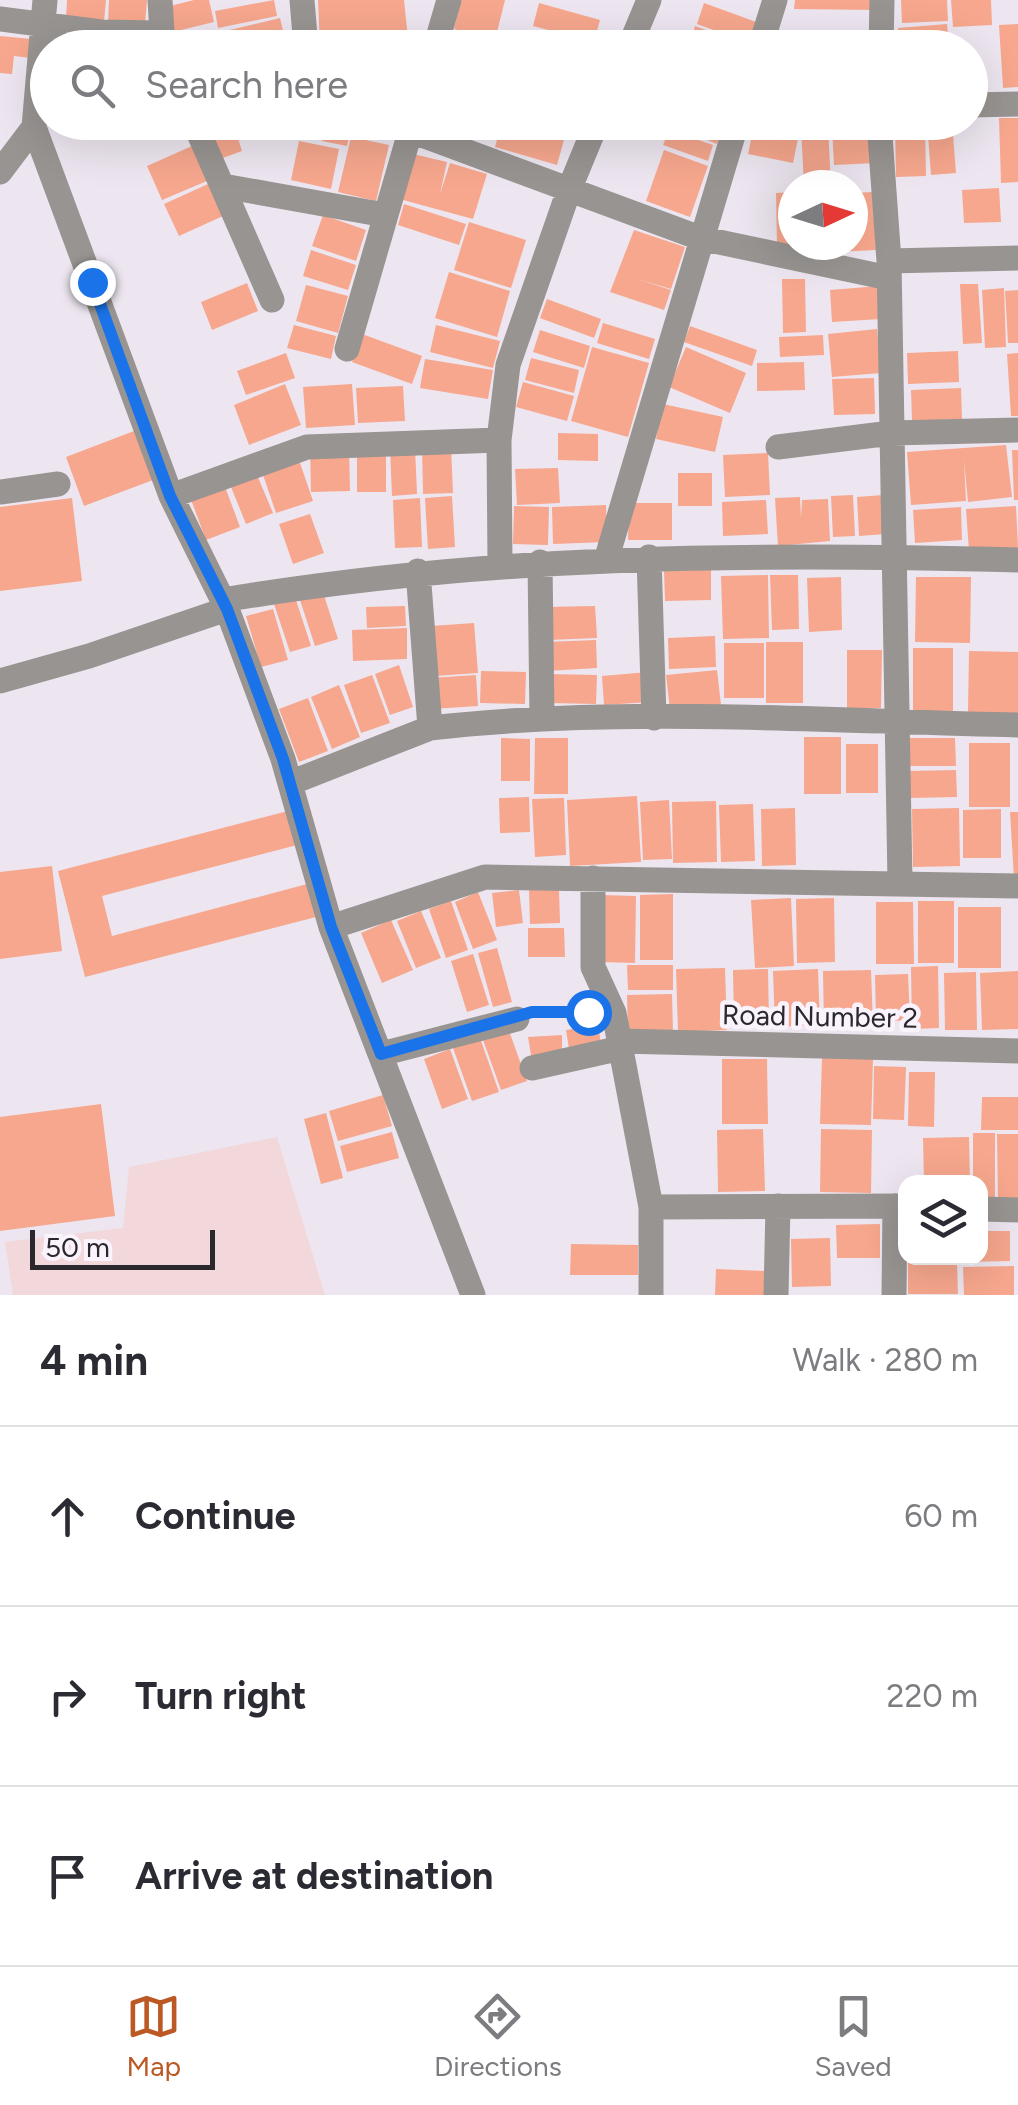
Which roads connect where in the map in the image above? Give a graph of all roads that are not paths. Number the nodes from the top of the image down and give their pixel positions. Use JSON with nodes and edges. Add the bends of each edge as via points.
{"nodes":[{"id":1,"x":160,"y":0,"type":"edge"},
{"id":2,"x":302,"y":0,"type":"edge"},
{"id":3,"x":449,"y":0,"type":"edge"},
{"id":4,"x":649,"y":0,"type":"edge"},
{"id":5,"x":775,"y":0,"type":"edge"},
{"id":6,"x":882,"y":0,"type":"edge"},
{"id":7,"x":44,"y":12,"type":"edge"},
{"id":8,"x":0,"y":19,"type":"edge"},
{"id":9,"x":95,"y":30,"type":"edge"},
{"id":10,"x":160,"y":30,"type":"edge"},
{"id":11,"x":304,"y":30,"type":"edge"},
{"id":12,"x":440,"y":30,"type":"edge"},
{"id":13,"x":636,"y":30,"type":"edge"},
{"id":14,"x":766,"y":30,"type":"edge"},
{"id":15,"x":881,"y":30,"type":"edge"},
{"id":16,"x":1018,"y":104,"type":"edge"},
{"id":17,"x":988,"y":105,"type":"edge"},
{"id":18,"x":30,"y":133,"type":"edge"},
{"id":19,"x":38,"y":140,"type":"edge"},
{"id":20,"x":202,"y":140,"type":"edge"},
{"id":21,"x":401,"y":140,"type":"edge"},
{"id":22,"x":442,"y":140,"type":"edge"},
{"id":23,"x":590,"y":140,"type":"edge"},
{"id":24,"x":730,"y":140,"type":"edge"},
{"id":25,"x":881,"y":140,"type":"edge"},
{"id":26,"x":0,"y":172,"type":"edge"},
{"id":27,"x":223,"y":186,"type":"junction"},
{"id":28,"x":569,"y":190,"type":"junction"},
{"id":29,"x":386,"y":215,"type":"junction"},
{"id":30,"x":700,"y":238,"type":"junction"},
{"id":31,"x":1018,"y":258,"type":"edge"},
{"id":32,"x":889,"y":269,"type":"junction"},
{"id":33,"x":272,"y":300,"type":"dead end"},
{"id":34,"x":347,"y":349,"type":"dead end"},
{"id":35,"x":1018,"y":430,"type":"edge"},
{"id":36,"x":890,"y":433,"type":"junction"},
{"id":37,"x":499,"y":440,"type":"junction"},
{"id":38,"x":778,"y":447,"type":"dead end"},
{"id":39,"x":58,"y":484,"type":"dead end"},
{"id":40,"x":0,"y":492,"type":"edge"},
{"id":41,"x":170,"y":496,"type":"junction"},
{"id":42,"x":649,"y":556,"type":"junction"},
{"id":43,"x":893,"y":557,"type":"junction"},
{"id":44,"x":607,"y":558,"type":"junction"},
{"id":45,"x":1018,"y":560,"type":"edge"},
{"id":46,"x":540,"y":562,"type":"junction"},
{"id":47,"x":500,"y":565,"type":"junction"},
{"id":48,"x":418,"y":571,"type":"junction"},
{"id":49,"x":225,"y":604,"type":"junction"},
{"id":50,"x":0,"y":680,"type":"edge"},
{"id":51,"x":654,"y":718,"type":"junction"},
{"id":52,"x":542,"y":719,"type":"junction"},
{"id":53,"x":898,"y":722,"type":"junction"},
{"id":54,"x":1018,"y":724,"type":"edge"},
{"id":55,"x":430,"y":728,"type":"junction"},
{"id":56,"x":290,"y":782,"type":"junction"},
{"id":57,"x":593,"y":878,"type":"junction"},
{"id":58,"x":900,"y":882,"type":"junction"},
{"id":59,"x":1018,"y":886,"type":"edge"},
{"id":60,"x":331,"y":927,"type":"junction"},
{"id":61,"x":517,"y":1018,"type":"road end"},
{"id":62,"x":621,"y":1044,"type":"junction"},
{"id":63,"x":1018,"y":1051,"type":"edge"},
{"id":64,"x":381,"y":1054,"type":"junction"},
{"id":65,"x":532,"y":1068,"type":"dead end"},
{"id":66,"x":778,"y":1206,"type":"junction"},
{"id":67,"x":898,"y":1206,"type":"edge"},
{"id":68,"x":652,"y":1207,"type":"junction"},
{"id":69,"x":988,"y":1208,"type":"edge"},
{"id":70,"x":1018,"y":1210,"type":"edge"},
{"id":71,"x":898,"y":1236,"type":"edge"},
{"id":72,"x":473,"y":1295,"type":"edge"},
{"id":73,"x":651,"y":1295,"type":"edge"},
{"id":74,"x":776,"y":1295,"type":"edge"},
{"id":75,"x":894,"y":1295,"type":"edge"}],
"edges":[{"from":1,"to":10,"type":"street"},
{"from":2,"to":11,"type":"street"},
{"from":3,"to":12,"type":"street"},
{"from":4,"to":13,"type":"street"},
{"from":5,"to":14,"type":"street"},
{"from":6,"to":15,"type":"street"},
{"from":7,"to":8,"type":"street"},
{"from":7,"to":9,"type":"street"},
{"from":16,"to":17,"type":"street"},
{"from":18,"to":26,"type":"street"},
{"from":19,"to":41,"type":"street"},
{"from":20,"to":27,"type":"street"},
{"from":21,"to":29,"type":"street"},
{"from":22,"to":28,"type":"street"},
{"from":23,"to":28,"type":"street"},
{"from":24,"to":30,"type":"street"},
{"from":25,"to":32,"type":"street"},
{"from":27,"to":29,"type":"street"},
{"from":27,"to":33,"type":"street"},
{"from":28,"to":30,"type":"street"},
{"from":28,"to":37,"type":"street","via":[[508,364]]},
{"from":29,"to":34,"type":"street"},
{"from":30,"to":32,"type":"street"},
{"from":30,"to":44,"type":"street"},
{"from":31,"to":32,"type":"street"},
{"from":32,"to":36,"type":"street"},
{"from":35,"to":36,"type":"street"},
{"from":36,"to":38,"type":"street"},
{"from":36,"to":43,"type":"street"},
{"from":37,"to":41,"type":"street","via":[[306,447]]},
{"from":37,"to":47,"type":"street"},
{"from":39,"to":40,"type":"street"},
{"from":41,"to":49,"type":"street"},
{"from":42,"to":43,"type":"street"},
{"from":42,"to":44,"type":"street"},
{"from":42,"to":51,"type":"street"},
{"from":43,"to":45,"type":"street"},
{"from":43,"to":53,"type":"street"},
{"from":44,"to":46,"type":"street"},
{"from":46,"to":47,"type":"street"},
{"from":46,"to":52,"type":"street"},
{"from":47,"to":48,"type":"street"},
{"from":48,"to":49,"type":"street"},
{"from":48,"to":55,"type":"street"},
{"from":49,"to":50,"type":"street","via":[[89,656]]},
{"from":49,"to":56,"type":"street"},
{"from":51,"to":52,"type":"street"},
{"from":51,"to":53,"type":"street"},
{"from":52,"to":55,"type":"street"},
{"from":53,"to":54,"type":"street"},
{"from":53,"to":58,"type":"street"},
{"from":55,"to":56,"type":"street"},
{"from":56,"to":60,"type":"street"},
{"from":57,"to":58,"type":"street"},
{"from":57,"to":60,"type":"street","via":[[485,878]]},
{"from":57,"to":62,"type":"street","via":[[593,967]]},
{"from":58,"to":59,"type":"street"},
{"from":60,"to":64,"type":"street"},
{"from":61,"to":64,"type":"street"},
{"from":62,"to":63,"type":"street","name":"Road Number 2"},
{"from":62,"to":65,"type":"street","name":"Road Number 2"},
{"from":62,"to":68,"type":"street"},
{"from":64,"to":72,"type":"street"},
{"from":66,"to":67,"type":"street"},
{"from":66,"to":68,"type":"street"},
{"from":66,"to":74,"type":"street"},
{"from":68,"to":73,"type":"street"},
{"from":69,"to":70,"type":"street"},
{"from":71,"to":75,"type":"street"}]}
